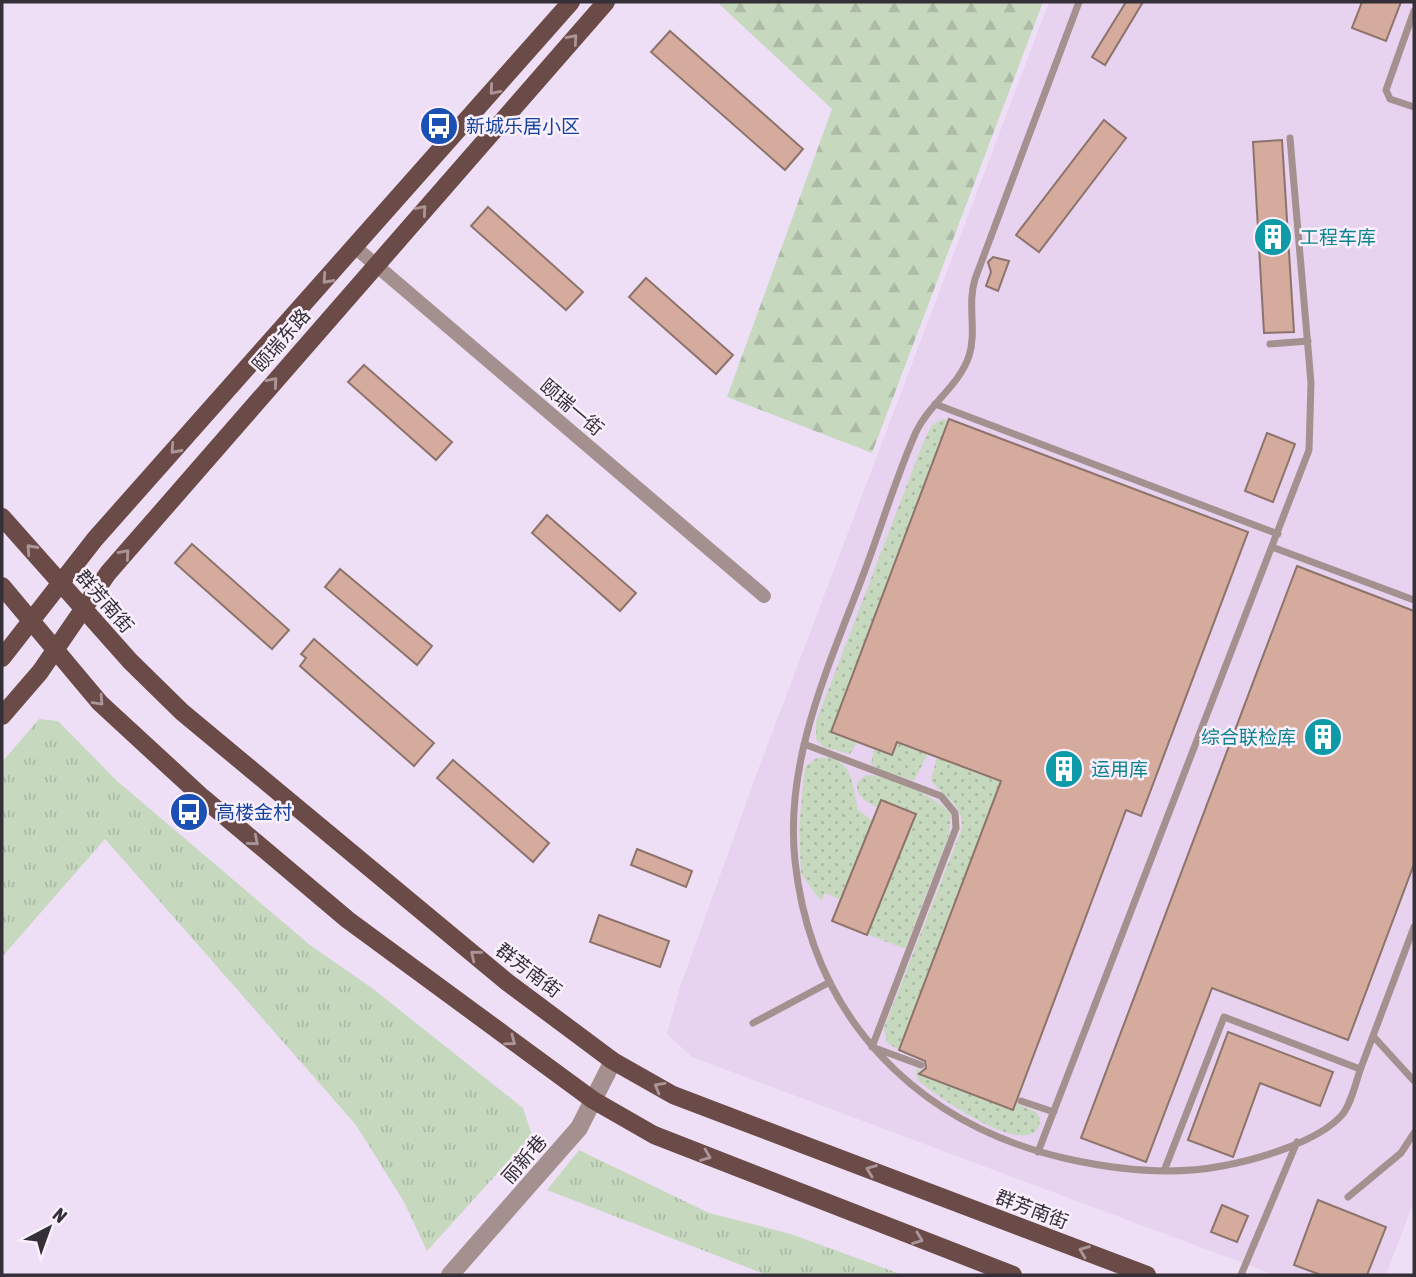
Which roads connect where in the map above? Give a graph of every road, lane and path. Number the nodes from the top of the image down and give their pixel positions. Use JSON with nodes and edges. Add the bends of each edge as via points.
{"nodes":[{"id":1,"x":571,"y":2,"type":"edge"},
{"id":2,"x":606,"y":2,"type":"edge"},
{"id":3,"x":1079,"y":2,"type":"edge"},
{"id":4,"x":1414,"y":10,"type":"edge"},
{"id":5,"x":1410,"y":33,"type":"edge"},
{"id":6,"x":1414,"y":107,"type":"edge"},
{"id":7,"x":1290,"y":138,"type":"dead end"},
{"id":8,"x":356,"y":248,"type":"junction"},
{"id":9,"x":374,"y":264,"type":"junction"},
{"id":10,"x":1308,"y":341,"type":"junction"},
{"id":11,"x":1270,"y":344,"type":"dead end"},
{"id":12,"x":935,"y":404,"type":"junction"},
{"id":13,"x":2,"y":517,"type":"edge"},
{"id":14,"x":1278,"y":534,"type":"junction"},
{"id":15,"x":1272,"y":547,"type":"junction"},
{"id":16,"x":60,"y":582,"type":"junction"},
{"id":17,"x":2,"y":586,"type":"edge"},
{"id":18,"x":764,"y":596,"type":"dead end"},
{"id":19,"x":1414,"y":600,"type":"edge"},
{"id":20,"x":83,"y":609,"type":"junction"},
{"id":21,"x":32,"y":618,"type":"junction"},
{"id":22,"x":55,"y":648,"type":"junction"},
{"id":23,"x":2,"y":658,"type":"edge"},
{"id":24,"x":2,"y":716,"type":"edge"},
{"id":25,"x":804,"y":744,"type":"junction"},
{"id":26,"x":1414,"y":927,"type":"edge"},
{"id":27,"x":830,"y":982,"type":"junction"},
{"id":28,"x":752,"y":1023,"type":"dead end"},
{"id":29,"x":1373,"y":1036,"type":"junction"},
{"id":30,"x":872,"y":1047,"type":"junction"},
{"id":31,"x":613,"y":1060,"type":"junction"},
{"id":32,"x":921,"y":1065,"type":"dead end"},
{"id":33,"x":1360,"y":1069,"type":"junction"},
{"id":34,"x":1414,"y":1081,"type":"edge"},
{"id":35,"x":593,"y":1100,"type":"junction"},
{"id":36,"x":1021,"y":1101,"type":"dead end"},
{"id":37,"x":1054,"y":1112,"type":"junction"},
{"id":38,"x":1414,"y":1133,"type":"edge"},
{"id":39,"x":1297,"y":1142,"type":"junction"},
{"id":40,"x":1038,"y":1152,"type":"junction"},
{"id":41,"x":1164,"y":1171,"type":"junction"},
{"id":42,"x":1348,"y":1197,"type":"dead end"},
{"id":43,"x":974,"y":1268,"type":"edge"},
{"id":44,"x":450,"y":1275,"type":"edge"},
{"id":45,"x":1013,"y":1275,"type":"edge"},
{"id":46,"x":1147,"y":1275,"type":"edge"},
{"id":47,"x":1241,"y":1275,"type":"edge"}],
"edges":[{"from":1,"to":8,"type":"main road","name":"颐瑞东路","one_way":true},
{"from":9,"to":2,"type":"main road","name":"颐瑞东路","one_way":true},
{"from":3,"to":12,"type":"lane","via":[[975,279],[967,363]]},
{"from":4,"to":5,"type":"lane"},
{"from":5,"to":6,"type":"lane","via":[[1386,90],[1390,99]]},
{"from":7,"to":10,"type":"lane"},
{"from":8,"to":9,"type":"street","name":"颐瑞一街"},
{"from":8,"to":16,"type":"main road","name":"颐瑞东路","one_way":true},
{"from":9,"to":18,"type":"street","name":"颐瑞一街"},
{"from":20,"to":9,"type":"main road","name":"颐瑞东路","one_way":true,"via":[[108,573]]},
{"from":10,"to":11,"type":"lane"},
{"from":10,"to":14,"type":"lane","via":[[1311,438]]},
{"from":12,"to":14,"type":"lane"},
{"from":12,"to":25,"type":"lane","via":[[914,439],[816,700]]},
{"from":16,"to":13,"type":"main road","name":"群芳南街","one_way":true},
{"from":14,"to":15,"type":"lane"},
{"from":15,"to":19,"type":"lane"},
{"from":15,"to":37,"type":"lane"},
{"from":16,"to":20,"type":"main road","name":"群芳南街"},
{"from":16,"to":21,"type":"main road","name":"颐瑞东路"},
{"from":17,"to":21,"type":"main road"},
{"from":20,"to":22,"type":"main road","name":"颐瑞东路"},
{"from":31,"to":20,"type":"main road","name":"群芳南街","one_way":true,"via":[[507,982],[181,712]]},
{"from":21,"to":22,"type":"main road"},
{"from":21,"to":23,"type":"main road","name":"颐瑞东路"},
{"from":22,"to":24,"type":"main road","name":"颐瑞东路"},
{"from":22,"to":35,"type":"main road","one_way":true,"via":[[120,722],[348,920]]},
{"from":25,"to":27,"type":"lane","via":[[794,805],[795,860],[804,913]]},
{"from":25,"to":30,"type":"lane","via":[[940,796],[956,816],[956,828]]},
{"from":26,"to":29,"type":"lane"},
{"from":27,"to":28,"type":"lane"},
{"from":27,"to":30,"type":"lane","via":[[846,1014]]},
{"from":29,"to":33,"type":"lane"},
{"from":29,"to":34,"type":"lane"},
{"from":30,"to":32,"type":"lane"},
{"from":30,"to":40,"type":"lane","via":[[924,1097],[976,1129]]},
{"from":31,"to":35,"type":"street","name":"丽新巷"},
{"from":46,"to":31,"type":"main road","name":"群芳南街","one_way":true,"via":[[673,1095]]},
{"from":33,"to":39,"type":"lane","via":[[1343,1113]]},
{"from":33,"to":41,"type":"lane","via":[[1224,1017]]},
{"from":35,"to":43,"type":"main road","one_way":true,"via":[[654,1135]]},
{"from":35,"to":44,"type":"street","name":"丽新巷","via":[[572,1136]]},
{"from":36,"to":37,"type":"lane"},
{"from":37,"to":40,"type":"lane"},
{"from":38,"to":42,"type":"lane","via":[[1401,1153]]},
{"from":39,"to":41,"type":"lane","via":[[1245,1162]]},
{"from":39,"to":47,"type":"lane"},
{"from":40,"to":41,"type":"lane","via":[[1100,1166]]},
{"from":43,"to":45,"type":"main road"}]}
